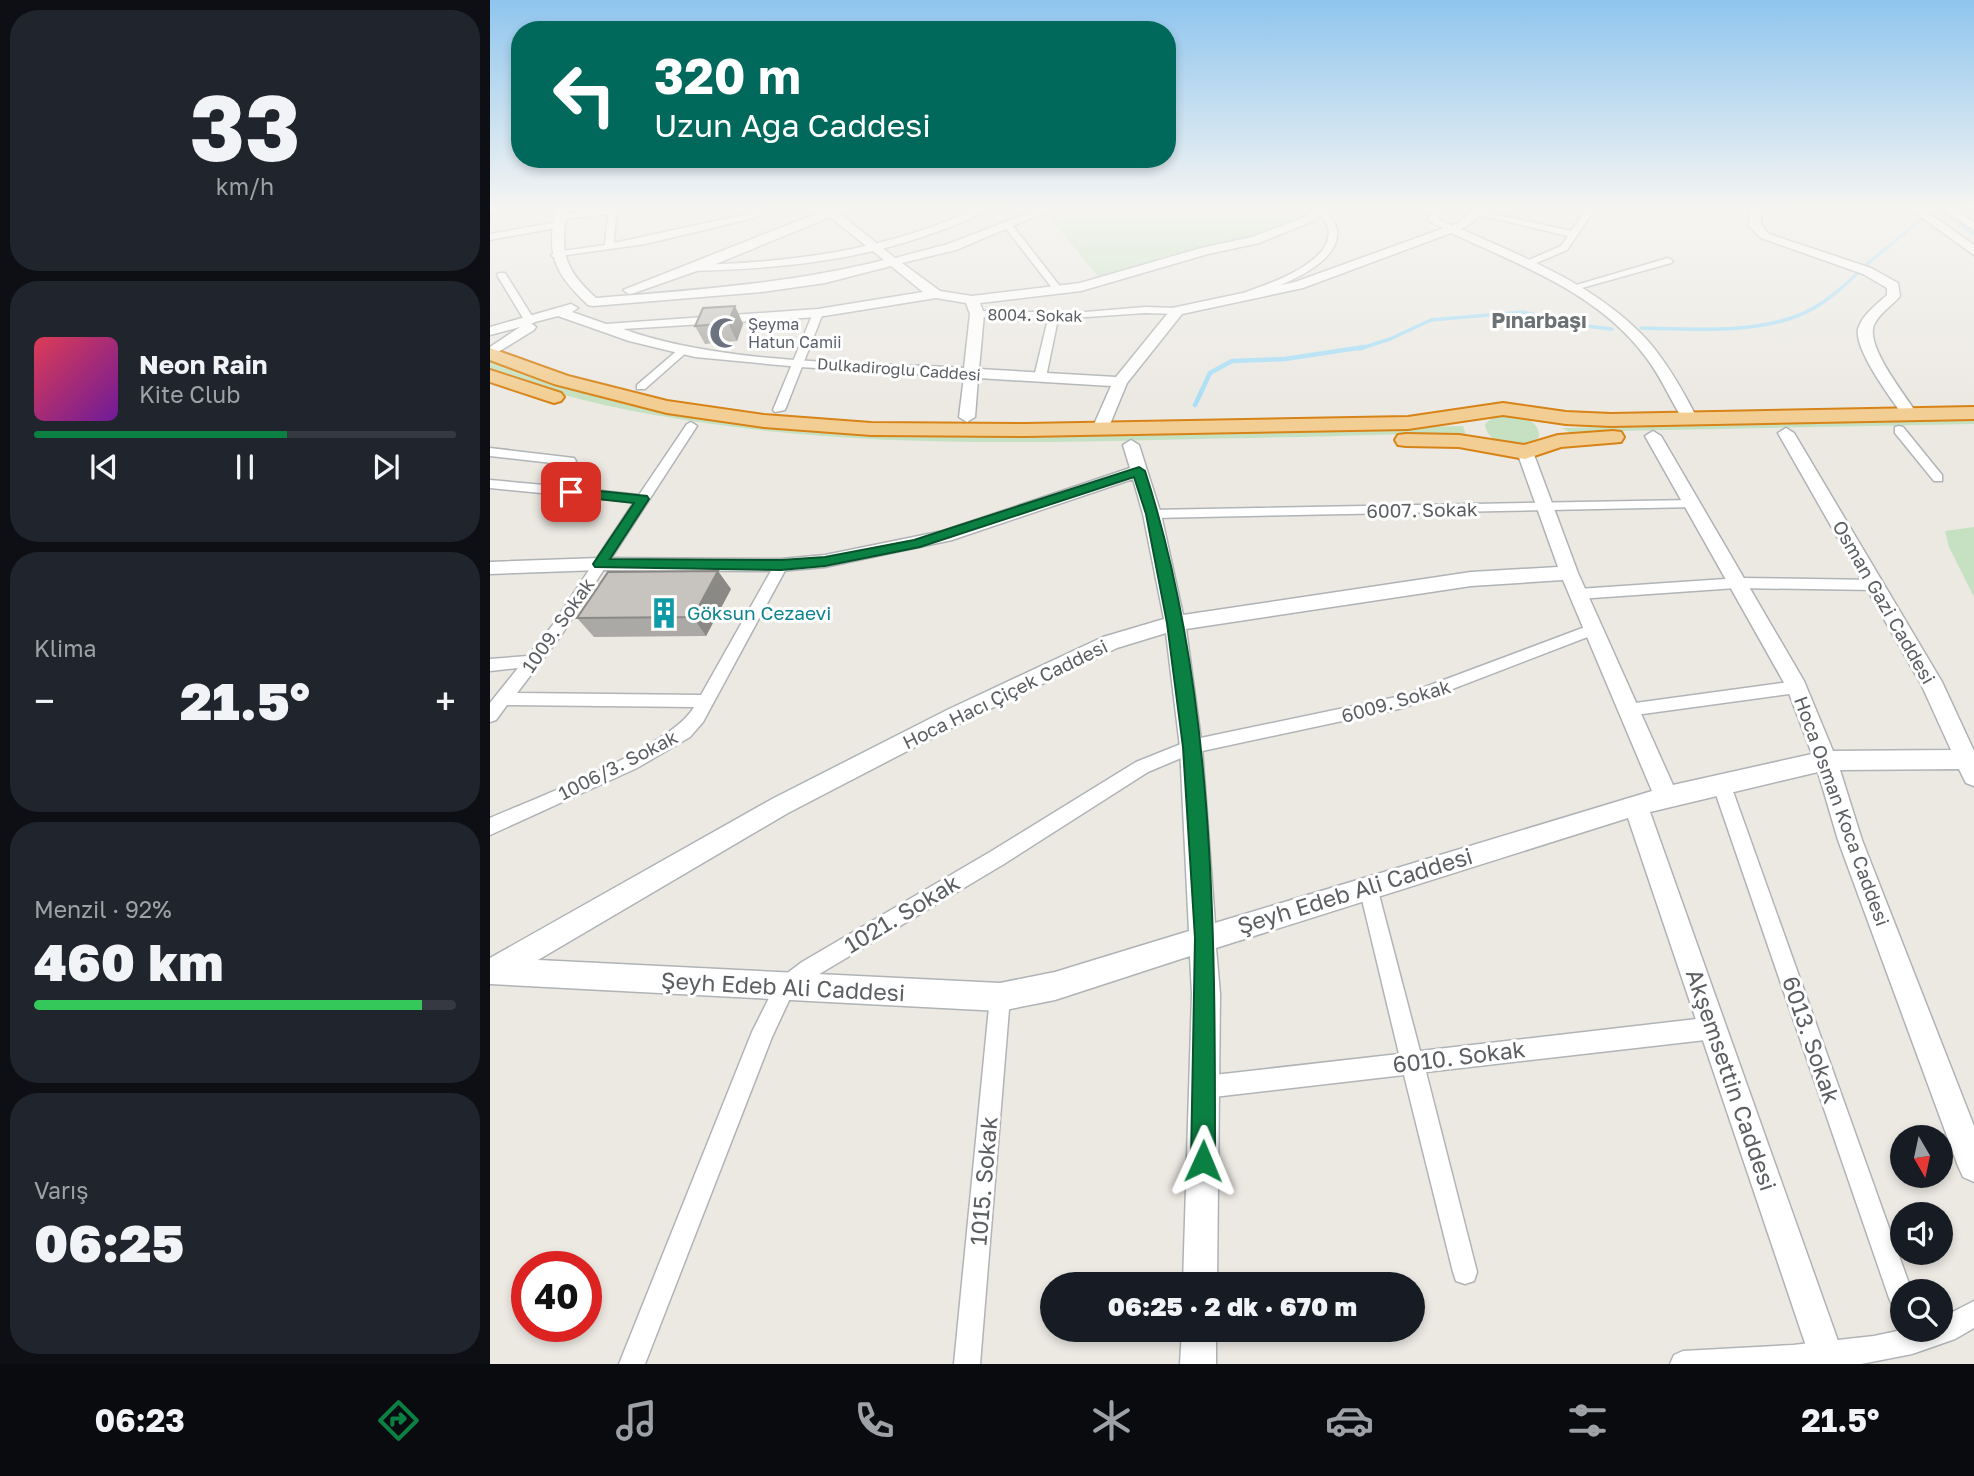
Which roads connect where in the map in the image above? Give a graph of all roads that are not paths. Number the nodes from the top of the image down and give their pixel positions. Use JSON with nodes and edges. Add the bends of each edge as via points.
{"nodes":[{"id":1,"x":564,"y":273,"type":"edge"},
{"id":2,"x":677,"y":273,"type":"edge"},
{"id":3,"x":849,"y":273,"type":"edge"},
{"id":4,"x":906,"y":273,"type":"edge"},
{"id":5,"x":1045,"y":273,"type":"edge"},
{"id":6,"x":1135,"y":273,"type":"edge"},
{"id":7,"x":1298,"y":273,"type":"edge"},
{"id":8,"x":1334,"y":273,"type":"edge"},
{"id":9,"x":1543,"y":273,"type":"edge"},
{"id":10,"x":1627,"y":273,"type":"edge"},
{"id":11,"x":1870,"y":273,"type":"edge"},
{"id":12,"x":502,"y":275,"type":"dead end"},
{"id":13,"x":1572,"y":288,"type":"junction"},
{"id":14,"x":1059,"y":291,"type":"junction"},
{"id":15,"x":936,"y":294,"type":"junction"},
{"id":16,"x":1243,"y":296,"type":"junction"},
{"id":17,"x":972,"y":300,"type":"junction"},
{"id":18,"x":593,"y":302,"type":"junction"},
{"id":19,"x":1177,"y":311,"type":"junction"},
{"id":20,"x":560,"y":312,"type":"junction"},
{"id":21,"x":818,"y":313,"type":"junction"},
{"id":22,"x":977,"y":314,"type":"junction"},
{"id":23,"x":1054,"y":316,"type":"junction"},
{"id":24,"x":536,"y":319,"type":"junction"},
{"id":25,"x":600,"y":326,"type":"junction"},
{"id":26,"x":490,"y":331,"type":"edge"},
{"id":27,"x":683,"y":351,"type":"junction"},
{"id":28,"x":490,"y":354,"type":"edge"},
{"id":29,"x":800,"y":363,"type":"junction"},
{"id":30,"x":972,"y":374,"type":"junction"},
{"id":31,"x":1040,"y":377,"type":"junction"},
{"id":32,"x":494,"y":381,"type":"edge"},
{"id":33,"x":1120,"y":382,"type":"junction"},
{"id":34,"x":641,"y":387,"type":"dead end"},
{"id":35,"x":779,"y":410,"type":"dead end"},
{"id":36,"x":1489,"y":411,"type":"junction"},
{"id":37,"x":1526,"y":412,"type":"junction"},
{"id":38,"x":1974,"y":412,"type":"edge"},
{"id":39,"x":967,"y":417,"type":"dead end"},
{"id":40,"x":1689,"y":418,"type":"junction"},
{"id":41,"x":1904,"y":422,"type":"junction"},
{"id":42,"x":691,"y":426,"type":"junction"},
{"id":43,"x":1100,"y":429,"type":"junction"},
{"id":44,"x":1974,"y":429,"type":"edge"},
{"id":45,"x":1786,"y":433,"type":"junction"},
{"id":46,"x":1653,"y":436,"type":"junction"},
{"id":47,"x":1130,"y":444,"type":"junction"},
{"id":48,"x":1546,"y":444,"type":"junction"},
{"id":49,"x":1496,"y":447,"type":"junction"},
{"id":50,"x":490,"y":452,"type":"edge"},
{"id":51,"x":1525,"y":452,"type":"junction"},
{"id":52,"x":1139,"y":471,"type":"junction"},
{"id":53,"x":1938,"y":478,"type":"dead end"},
{"id":54,"x":490,"y":484,"type":"edge"},
{"id":55,"x":547,"y":490,"type":"junction"},
{"id":56,"x":643,"y":499,"type":"junction"},
{"id":57,"x":1691,"y":504,"type":"junction"},
{"id":58,"x":1544,"y":508,"type":"junction"},
{"id":59,"x":1152,"y":514,"type":"junction"},
{"id":60,"x":600,"y":564,"type":"junction"},
{"id":61,"x":781,"y":565,"type":"junction"},
{"id":62,"x":490,"y":568,"type":"edge"},
{"id":63,"x":1569,"y":573,"type":"junction"},
{"id":64,"x":1741,"y":584,"type":"junction"},
{"id":65,"x":1876,"y":584,"type":"junction"},
{"id":66,"x":1578,"y":594,"type":"junction"},
{"id":67,"x":1175,"y":623,"type":"junction"},
{"id":68,"x":1593,"y":629,"type":"junction"},
{"id":69,"x":535,"y":661,"type":"junction"},
{"id":70,"x":490,"y":665,"type":"edge"},
{"id":71,"x":1797,"y":687,"type":"junction"},
{"id":72,"x":503,"y":699,"type":"junction"},
{"id":73,"x":706,"y":701,"type":"junction"},
{"id":74,"x":1628,"y":710,"type":"junction"},
{"id":75,"x":490,"y":715,"type":"edge"},
{"id":76,"x":1191,"y":747,"type":"junction"},
{"id":77,"x":1826,"y":761,"type":"junction"},
{"id":78,"x":1970,"y":767,"type":"edge"},
{"id":79,"x":1721,"y":783,"type":"junction"},
{"id":80,"x":1666,"y":796,"type":"junction"},
{"id":81,"x":1636,"y":805,"type":"junction"},
{"id":82,"x":490,"y":827,"type":"edge"},
{"id":83,"x":1368,"y":887,"type":"junction"},
{"id":84,"x":1205,"y":938,"type":"junction"},
{"id":85,"x":491,"y":972,"type":"edge"},
{"id":86,"x":785,"y":987,"type":"junction"},
{"id":87,"x":1000,"y":997,"type":"junction"},
{"id":88,"x":1714,"y":1028,"type":"junction"},
{"id":89,"x":1412,"y":1063,"type":"junction"},
{"id":90,"x":1205,"y":1087,"type":"junction"},
{"id":91,"x":1974,"y":1167,"type":"edge"},
{"id":92,"x":1200,"y":1272,"type":"edge"},
{"id":93,"x":1465,"y":1272,"type":"dead end"},
{"id":94,"x":1895,"y":1279,"type":"edge"},
{"id":95,"x":1974,"y":1314,"type":"edge"},
{"id":96,"x":1953,"y":1324,"type":"edge"},
{"id":97,"x":1890,"y":1341,"type":"edge"},
{"id":98,"x":1199,"y":1342,"type":"edge"},
{"id":99,"x":1826,"y":1355,"type":"junction"},
{"id":100,"x":632,"y":1364,"type":"edge"},
{"id":101,"x":967,"y":1364,"type":"edge"},
{"id":102,"x":1198,"y":1364,"type":"edge"},
{"id":103,"x":1683,"y":1364,"type":"edge"}],
"edges":[{"from":1,"to":18,"type":"street"},
{"from":2,"to":18,"type":"street"},
{"from":3,"to":18,"type":"street","via":[[801,283]]},
{"from":4,"to":15,"type":"street"},
{"from":5,"to":14,"type":"street"},
{"from":6,"to":14,"type":"street"},
{"from":7,"to":16,"type":"street"},
{"from":8,"to":16,"type":"street"},
{"from":9,"to":13,"type":"street"},
{"from":10,"to":13,"type":"street"},
{"from":11,"to":41,"type":"street","via":[[1893,286],[1893,296],[1870,320],[1864,335]]},
{"from":12,"to":24,"type":"street"},
{"from":13,"to":40,"type":"street","via":[[1617,318],[1645,345]]},
{"from":14,"to":17,"type":"street"},
{"from":15,"to":17,"type":"street"},
{"from":15,"to":21,"type":"street"},
{"from":16,"to":19,"type":"street"},
{"from":17,"to":22,"type":"street"},
{"from":18,"to":20,"type":"street"},
{"from":19,"to":23,"type":"street","name":"8004. Sokak"},
{"from":19,"to":33,"type":"street"},
{"from":20,"to":24,"type":"street"},
{"from":20,"to":25,"type":"street","name":"Dulkadiroğlu Caddesi"},
{"from":21,"to":25,"type":"street"},
{"from":21,"to":29,"type":"street"},
{"from":22,"to":23,"type":"street","name":"8004. Sokak"},
{"from":22,"to":30,"type":"street"},
{"from":23,"to":31,"type":"street"},
{"from":24,"to":26,"type":"street"},
{"from":24,"to":28,"type":"street"},
{"from":25,"to":27,"type":"street","name":"Dulkadiroğlu Caddesi"},
{"from":27,"to":29,"type":"street","name":"Dulkadiroğlu Caddesi"},
{"from":27,"to":34,"type":"street"},
{"from":28,"to":43,"type":"highway","via":[[627,398],[764,421],[911,430]]},
{"from":29,"to":30,"type":"street","name":"Dulkadiroğlu Caddesi"},
{"from":29,"to":35,"type":"street"},
{"from":30,"to":31,"type":"street","name":"Dulkadiroğlu Caddesi"},
{"from":30,"to":39,"type":"street"},
{"from":31,"to":33,"type":"street","name":"Dulkadiroğlu Caddesi"},
{"from":32,"to":42,"type":"highway","via":[[613,412]]},
{"from":33,"to":43,"type":"street"},
{"from":36,"to":37,"type":"highway"},
{"from":36,"to":43,"type":"highway","via":[[1426,422]]},
{"from":36,"to":49,"type":"highway","via":[[1478,418],[1475,427],[1480,438]]},
{"from":37,"to":40,"type":"highway","via":[[1595,420]]},
{"from":37,"to":48,"type":"highway","via":[[1550,430]]},
{"from":38,"to":41,"type":"highway"},
{"from":40,"to":41,"type":"highway"},
{"from":41,"to":44,"type":"highway"},
{"from":41,"to":45,"type":"highway"},
{"from":41,"to":53,"type":"street"},
{"from":42,"to":47,"type":"highway","via":[[847,444]]},
{"from":42,"to":56,"type":"street","name":"1009. Sokak"},
{"from":45,"to":46,"type":"highway"},
{"from":45,"to":65,"type":"street","name":"Osman Gazi Caddesi"},
{"from":46,"to":48,"type":"highway"},
{"from":46,"to":57,"type":"street","name":"Hoca Osman Koca Caddesi"},
{"from":47,"to":49,"type":"highway","via":[[1432,440]]},
{"from":47,"to":52,"type":"street"},
{"from":48,"to":51,"type":"highway"},
{"from":49,"to":51,"type":"highway"},
{"from":50,"to":55,"type":"street","via":[[570,461]]},
{"from":51,"to":58,"type":"street"},
{"from":52,"to":59,"type":"street"},
{"from":52,"to":61,"type":"street","via":[[915,544]]},
{"from":54,"to":55,"type":"street"},
{"from":55,"to":56,"type":"street"},
{"from":56,"to":60,"type":"street","name":"1009. Sokak"},
{"from":57,"to":58,"type":"street","name":"6007. Sokak"},
{"from":57,"to":64,"type":"street","name":"Hoca Osman Koca Caddesi"},
{"from":58,"to":59,"type":"street","name":"6007. Sokak"},
{"from":58,"to":63,"type":"street"},
{"from":59,"to":67,"type":"street"},
{"from":60,"to":61,"type":"street"},
{"from":60,"to":62,"type":"street"},
{"from":60,"to":69,"type":"street","name":"1009. Sokak"},
{"from":61,"to":73,"type":"street","name":"1006/3. Sokak"},
{"from":63,"to":66,"type":"street"},
{"from":63,"to":67,"type":"street","name":"Hoca Hacı Çiçek Caddesi","via":[[1431,583]]},
{"from":64,"to":65,"type":"street"},
{"from":64,"to":66,"type":"street"},
{"from":64,"to":71,"type":"street","name":"Hoca Osman Koca Caddesi"},
{"from":65,"to":78,"type":"street","name":"Osman Gazi Caddesi","via":[[1931,682]]},
{"from":66,"to":68,"type":"street"},
{"from":67,"to":76,"type":"street"},
{"from":67,"to":85,"type":"street","name":"Hoca Hacı Çiçek Caddesi","via":[[1110,642],[909,740],[768,813]]},
{"from":68,"to":74,"type":"street"},
{"from":68,"to":76,"type":"street","name":"6009. Sokak","via":[[1403,702]]},
{"from":69,"to":70,"type":"street"},
{"from":69,"to":72,"type":"street","name":"1009. Sokak"},
{"from":71,"to":74,"type":"street"},
{"from":71,"to":77,"type":"street","name":"Hoca Osman Koca Caddesi"},
{"from":72,"to":73,"type":"street"},
{"from":72,"to":75,"type":"street","name":"1009. Sokak"},
{"from":73,"to":82,"type":"street","name":"1006/3. Sokak","via":[[684,732],[668,742]]},
{"from":74,"to":80,"type":"street"},
{"from":76,"to":84,"type":"street"},
{"from":76,"to":86,"type":"street","name":"1021. Sokak","via":[[1142,767]]},
{"from":77,"to":78,"type":"street","name":"Şeyh Edeb Ali Caddesi"},
{"from":77,"to":79,"type":"street","name":"Şeyh Edeb Ali Caddesi"},
{"from":77,"to":91,"type":"street","name":"Hoca Osman Koca Caddesi","via":[[1850,840]]},
{"from":79,"to":80,"type":"street","name":"Şeyh Edeb Ali Caddesi"},
{"from":79,"to":94,"type":"street","name":"6013. Sokak"},
{"from":80,"to":81,"type":"street","name":"Şeyh Edeb Ali Caddesi"},
{"from":81,"to":83,"type":"street","name":"Şeyh Edeb Ali Caddesi"},
{"from":81,"to":88,"type":"street","name":"Akşemsettin Caddesi"},
{"from":83,"to":84,"type":"street","name":"Şeyh Edeb Ali Caddesi"},
{"from":83,"to":89,"type":"street"},
{"from":84,"to":87,"type":"street","name":"Şeyh Edeb Ali Caddesi","via":[[1055,986]]},
{"from":84,"to":90,"type":"street"},
{"from":85,"to":86,"type":"street","name":"Şeyh Edeb Ali Caddesi"},
{"from":86,"to":87,"type":"street","name":"Şeyh Edeb Ali Caddesi"},
{"from":86,"to":100,"type":"street","name":"1021. Sokak"},
{"from":87,"to":101,"type":"street","name":"1015. Sokak"},
{"from":88,"to":89,"type":"street","name":"6010. Sokak"},
{"from":88,"to":99,"type":"street","name":"Akşemsettin Caddesi"},
{"from":89,"to":90,"type":"street","name":"6010. Sokak"},
{"from":89,"to":93,"type":"street"},
{"from":90,"to":92,"type":"street"},
{"from":95,"to":96,"type":"street"},
{"from":97,"to":99,"type":"street"},
{"from":98,"to":102,"type":"street"},
{"from":99,"to":103,"type":"street"}]}
